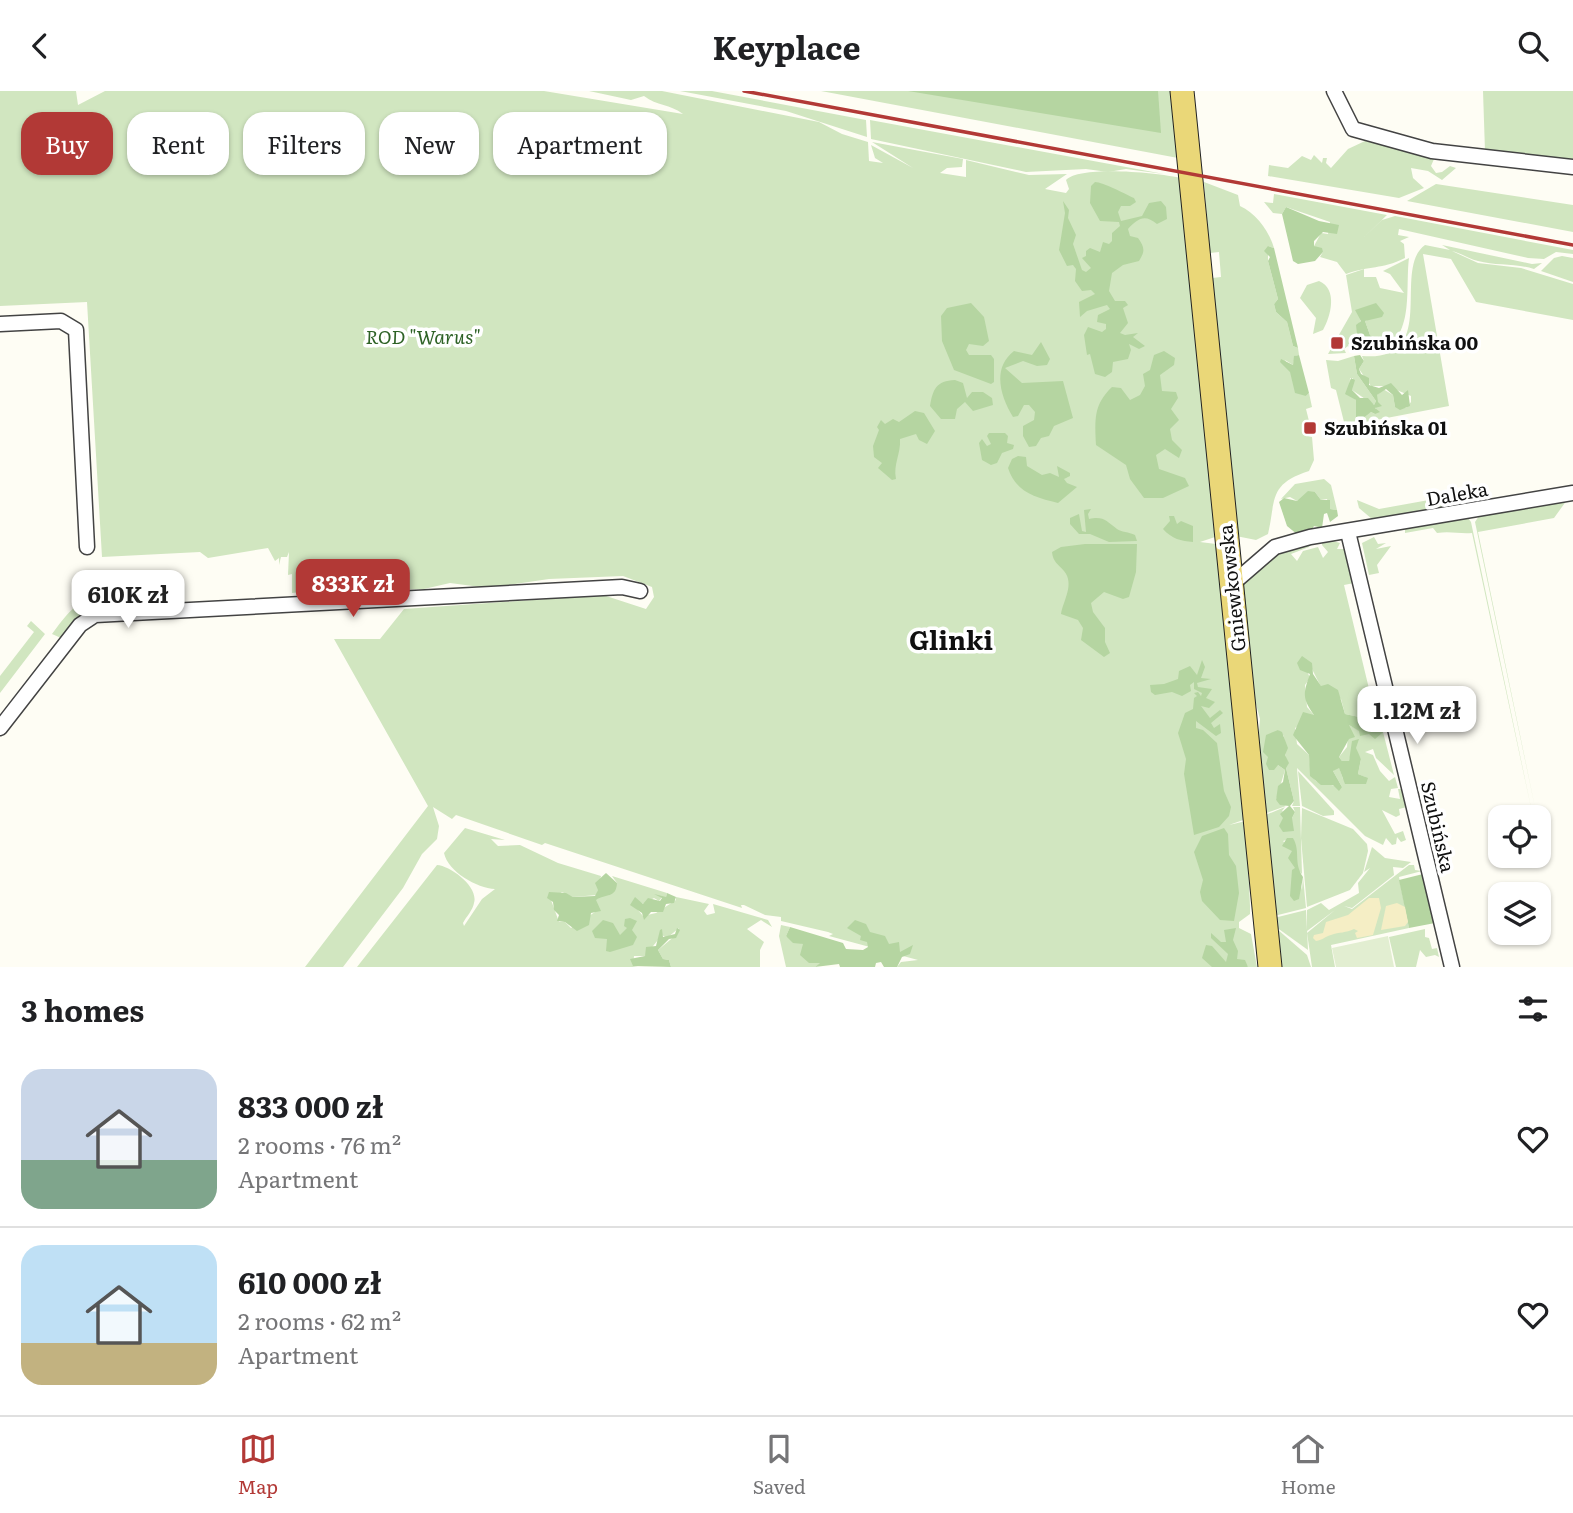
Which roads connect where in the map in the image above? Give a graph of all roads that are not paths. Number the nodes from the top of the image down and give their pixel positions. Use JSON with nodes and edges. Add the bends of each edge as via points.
{"nodes":[{"id":1,"x":1182,"y":91,"type":"edge"},
{"id":2,"x":1334,"y":91,"type":"edge"},
{"id":3,"x":1573,"y":166,"type":"edge"},
{"id":4,"x":0,"y":324,"type":"edge"},
{"id":5,"x":1573,"y":493,"type":"edge"},
{"id":6,"x":1348,"y":533,"type":"junction"},
{"id":7,"x":87,"y":547,"type":"dead end"},
{"id":8,"x":1231,"y":585,"type":"junction"},
{"id":9,"x":640,"y":591,"type":"dead end"},
{"id":10,"x":0,"y":728,"type":"edge"},
{"id":11,"x":1270,"y":967,"type":"edge"},
{"id":12,"x":1452,"y":967,"type":"edge"}],
"edges":[{"from":1,"to":8,"type":"main road","name":"Gniewkowska"},
{"from":2,"to":3,"type":"street","via":[[1353,129],[1432,151]]},
{"from":4,"to":7,"type":"street","via":[[61,321],[76,330]]},
{"from":5,"to":6,"type":"street","name":"Daleka"},
{"from":6,"to":8,"type":"street","name":"Daleka","via":[[1275,547]]},
{"from":6,"to":12,"type":"street","name":"Szubińska"},
{"from":8,"to":11,"type":"main road","name":"Gniewkowska"},
{"from":9,"to":10,"type":"street","via":[[622,587],[95,615],[80,625]]}]}
